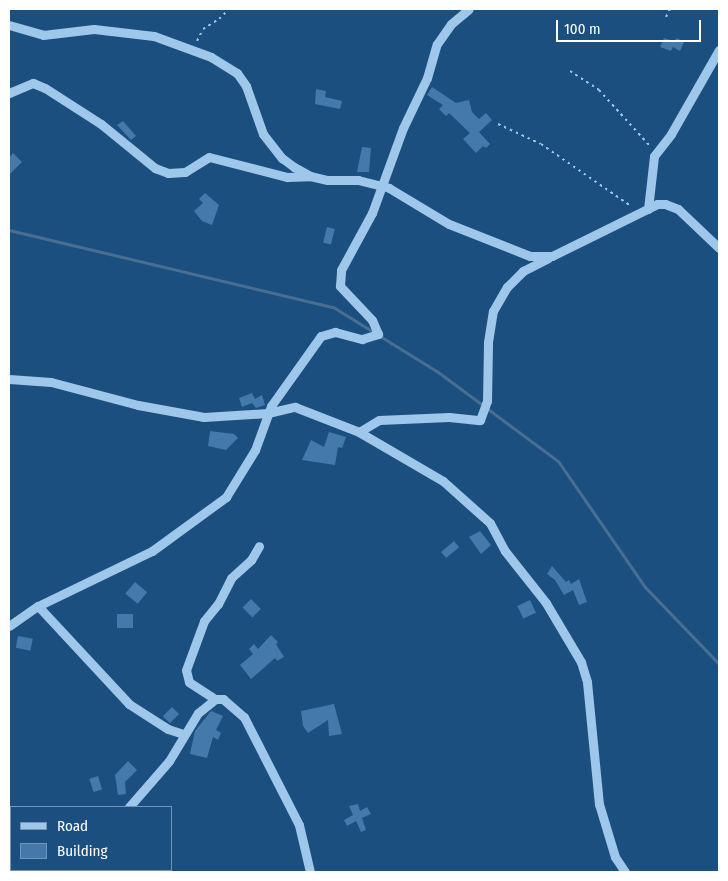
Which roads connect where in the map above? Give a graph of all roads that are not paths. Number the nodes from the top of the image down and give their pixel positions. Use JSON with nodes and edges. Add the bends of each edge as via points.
{"nodes":[{"id":1,"x":469,"y":9,"type":"edge"},
{"id":2,"x":9,"y":25,"type":"edge"},
{"id":3,"x":719,"y":50,"type":"edge"},
{"id":4,"x":9,"y":93,"type":"edge"},
{"id":5,"x":310,"y":176,"type":"junction"},
{"id":6,"x":383,"y":186,"type":"junction"},
{"id":7,"x":644,"y":211,"type":"junction"},
{"id":8,"x":719,"y":248,"type":"edge"},
{"id":9,"x":549,"y":257,"type":"junction"},
{"id":10,"x":9,"y":379,"type":"edge"},
{"id":11,"x":268,"y":413,"type":"junction"},
{"id":12,"x":359,"y":432,"type":"junction"},
{"id":13,"x":259,"y":546,"type":"dead end"},
{"id":14,"x":38,"y":606,"type":"junction"},
{"id":15,"x":9,"y":626,"type":"edge"},
{"id":16,"x":216,"y":698,"type":"junction"},
{"id":17,"x":183,"y":734,"type":"junction"},
{"id":18,"x":130,"y":806,"type":"edge"},
{"id":19,"x":310,"y":872,"type":"edge"},
{"id":20,"x":625,"y":872,"type":"edge"}],
"edges":[{"from":1,"to":6,"type":"street","via":[[442,33]]},
{"from":2,"to":5,"type":"street","via":[[43,35],[94,29],[154,36],[195,50],[237,73],[271,146],[282,158]]},
{"from":3,"to":7,"type":"street","via":[[656,154]]},
{"from":4,"to":5,"type":"street","via":[[33,83],[45,88],[101,124],[155,168],[168,174],[189,170],[209,157],[287,177]]},
{"from":5,"to":6,"type":"street"},
{"from":6,"to":9,"type":"street","via":[[465,231],[530,256]]},
{"from":6,"to":11,"type":"street","via":[[360,238],[341,270],[339,283],[372,320],[378,334],[362,339],[335,332],[322,336]]},
{"from":7,"to":8,"type":"street","via":[[657,204],[671,205]]},
{"from":7,"to":9,"type":"street"},
{"from":9,"to":12,"type":"street","via":[[523,271],[502,293],[493,310],[488,342],[487,408],[480,420],[449,417],[384,419],[370,423]]},
{"from":10,"to":11,"type":"street","via":[[51,382],[138,405],[204,417]]},
{"from":11,"to":12,"type":"street","via":[[295,407]]},
{"from":11,"to":14,"type":"street","via":[[255,450],[226,497],[152,551]]},
{"from":12,"to":20,"type":"street","via":[[443,481],[480,511],[546,603],[586,675],[599,804],[615,857]]},
{"from":13,"to":16,"type":"street","via":[[251,560],[231,578],[218,604],[204,621],[186,670],[189,682]]},
{"from":14,"to":15,"type":"street"},
{"from":14,"to":17,"type":"street","via":[[129,704],[168,729]]},
{"from":16,"to":17,"type":"street","via":[[198,713]]},
{"from":16,"to":19,"type":"street","via":[[228,701],[238,709],[252,731],[299,824]]},
{"from":17,"to":18,"type":"street","via":[[169,761]]}]}
